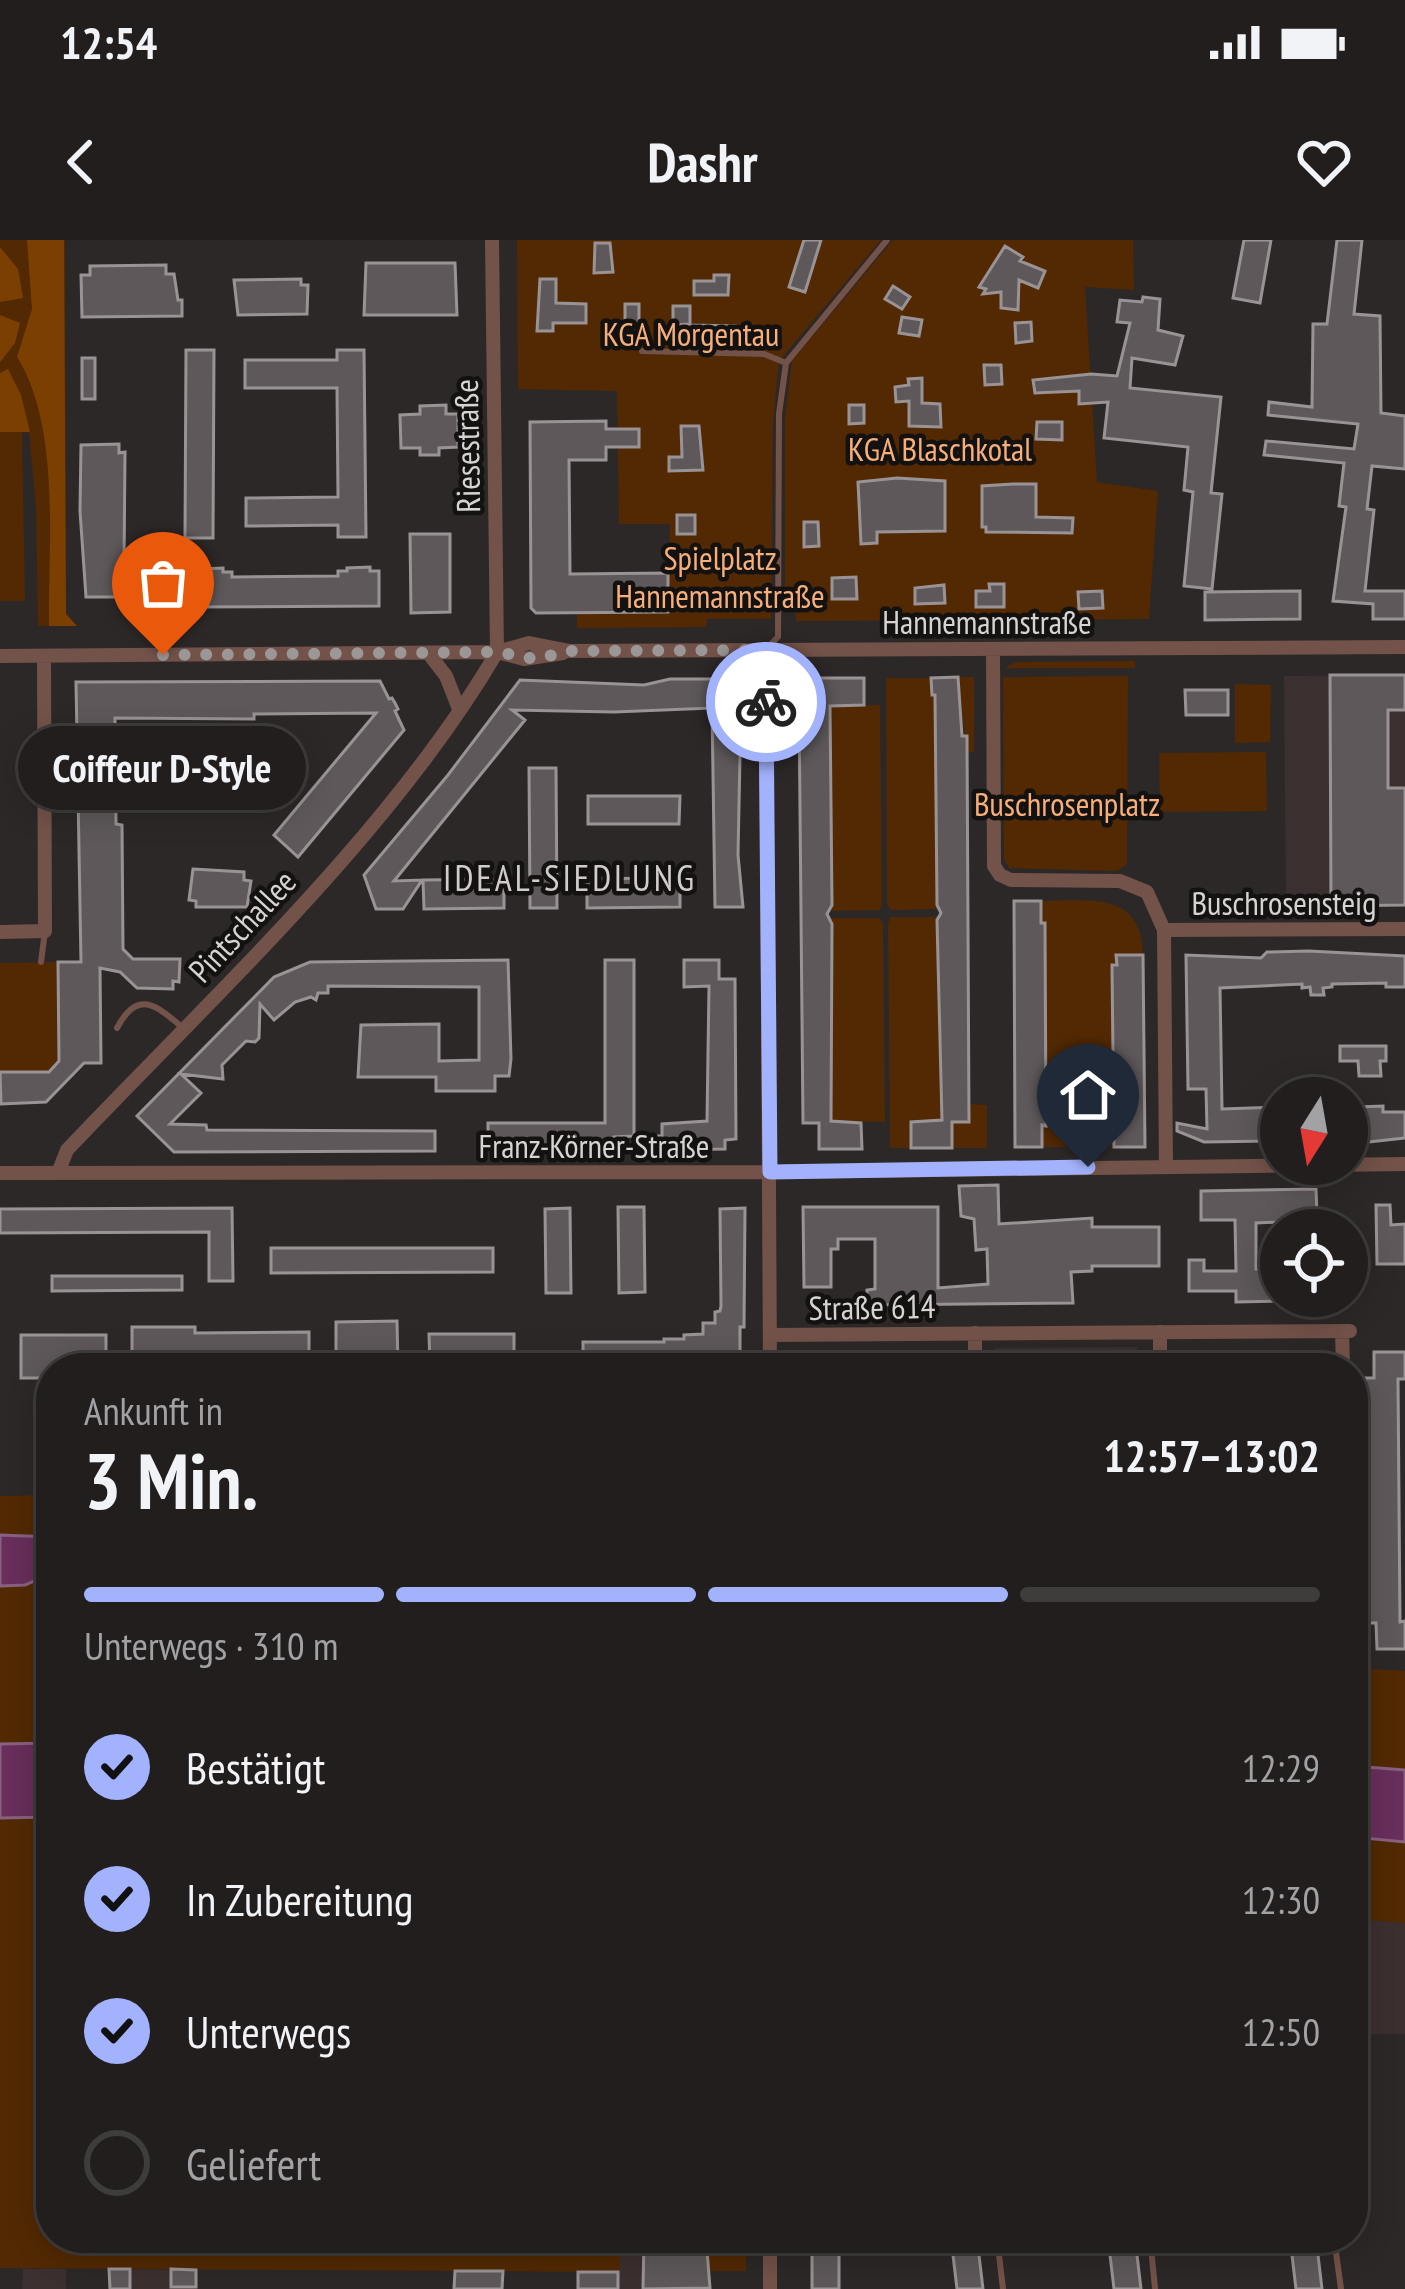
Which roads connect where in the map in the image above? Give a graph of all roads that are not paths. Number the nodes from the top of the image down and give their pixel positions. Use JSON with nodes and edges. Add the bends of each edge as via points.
{"nodes":[{"id":1,"x":492,"y":240,"type":"edge"},
{"id":2,"x":887,"y":240,"type":"edge"},
{"id":3,"x":642,"y":351,"type":"dead end"},
{"id":4,"x":786,"y":363,"type":"junction"},
{"id":5,"x":1405,"y":646,"type":"edge"},
{"id":6,"x":993,"y":649,"type":"junction"},
{"id":7,"x":766,"y":650,"type":"junction"},
{"id":8,"x":497,"y":652,"type":"junction"},
{"id":9,"x":429,"y":654,"type":"junction"},
{"id":10,"x":0,"y":656,"type":"edge"},
{"id":11,"x":44,"y":656,"type":"junction"},
{"id":12,"x":459,"y":709,"type":"junction"},
{"id":13,"x":1405,"y":929,"type":"edge"},
{"id":14,"x":1164,"y":930,"type":"junction"},
{"id":15,"x":45,"y":931,"type":"junction"},
{"id":16,"x":0,"y":932,"type":"edge"},
{"id":17,"x":41,"y":962,"type":"dead end"},
{"id":18,"x":117,"y":1028,"type":"dead end"},
{"id":19,"x":183,"y":1028,"type":"junction"},
{"id":20,"x":1405,"y":1164,"type":"edge"},
{"id":21,"x":1166,"y":1167,"type":"junction"},
{"id":22,"x":770,"y":1172,"type":"junction"},
{"id":23,"x":0,"y":1173,"type":"edge"},
{"id":24,"x":58,"y":1173,"type":"junction"},
{"id":25,"x":1160,"y":1332,"type":"junction"},
{"id":26,"x":975,"y":1333,"type":"junction"},
{"id":27,"x":770,"y":1335,"type":"junction"},
{"id":28,"x":770,"y":1353,"type":"edge"},
{"id":29,"x":975,"y":1353,"type":"edge"},
{"id":30,"x":1160,"y":1353,"type":"edge"},
{"id":31,"x":1344,"y":1353,"type":"edge"},
{"id":32,"x":770,"y":2253,"type":"edge"},
{"id":33,"x":999,"y":2253,"type":"edge"},
{"id":34,"x":1152,"y":2253,"type":"edge"},
{"id":35,"x":1336,"y":2253,"type":"edge"},
{"id":36,"x":1156,"y":2288,"type":"edge"},
{"id":37,"x":770,"y":2289,"type":"edge"},
{"id":38,"x":1003,"y":2289,"type":"edge"},
{"id":39,"x":1341,"y":2289,"type":"edge"}],
"edges":[{"from":1,"to":8,"type":"street","name":"Riesestraße"},
{"from":2,"to":4,"type":"lane"},
{"from":3,"to":4,"type":"lane","via":[[764,354]]},
{"from":4,"to":7,"type":"lane","via":[[778,638]]},
{"from":5,"to":6,"type":"street","name":"Hannemannstraße"},
{"from":6,"to":7,"type":"street","name":"Hannemannstraße"},
{"from":6,"to":14,"type":"street","via":[[994,866],[1011,880],[1137,887]]},
{"from":7,"to":8,"type":"street","name":"Hannemannstraße","via":[[570,651],[529,643]]},
{"from":7,"to":22,"type":"street"},
{"from":8,"to":9,"type":"street","name":"Hannemannstraße"},
{"from":8,"to":12,"type":"street","name":"Pintschallee"},
{"from":9,"to":11,"type":"street","name":"Hannemannstraße"},
{"from":9,"to":12,"type":"street"},
{"from":10,"to":11,"type":"street","name":"Hannemannstraße"},
{"from":11,"to":15,"type":"street"},
{"from":12,"to":19,"type":"street","name":"Pintschallee","via":[[334,867]]},
{"from":13,"to":14,"type":"street","name":"Buschrosensteig"},
{"from":14,"to":21,"type":"street"},
{"from":15,"to":16,"type":"street"},
{"from":15,"to":17,"type":"lane"},
{"from":18,"to":19,"type":"lane","via":[[143,1004],[160,1007]]},
{"from":19,"to":24,"type":"street","name":"Pintschallee","via":[[67,1150]]},
{"from":20,"to":21,"type":"street","name":"Franz-Körner-Straße"},
{"from":21,"to":22,"type":"street","name":"Franz-Körner-Straße"},
{"from":22,"to":24,"type":"street","name":"Franz-Körner-Straße"},
{"from":22,"to":27,"type":"street"},
{"from":23,"to":24,"type":"street","name":"Franz-Körner-Straße"},
{"from":25,"to":26,"type":"street","name":"Straße 614"},
{"from":25,"to":30,"type":"street"},
{"from":25,"to":31,"type":"street","name":"Straße 614","via":[[1346,1331]]},
{"from":26,"to":27,"type":"street","name":"Straße 614"},
{"from":26,"to":29,"type":"street","name":"Straße 614"},
{"from":27,"to":28,"type":"street"},
{"from":32,"to":37,"type":"street"},
{"from":33,"to":38,"type":"lane"},
{"from":34,"to":36,"type":"lane"},
{"from":35,"to":39,"type":"lane"}]}
